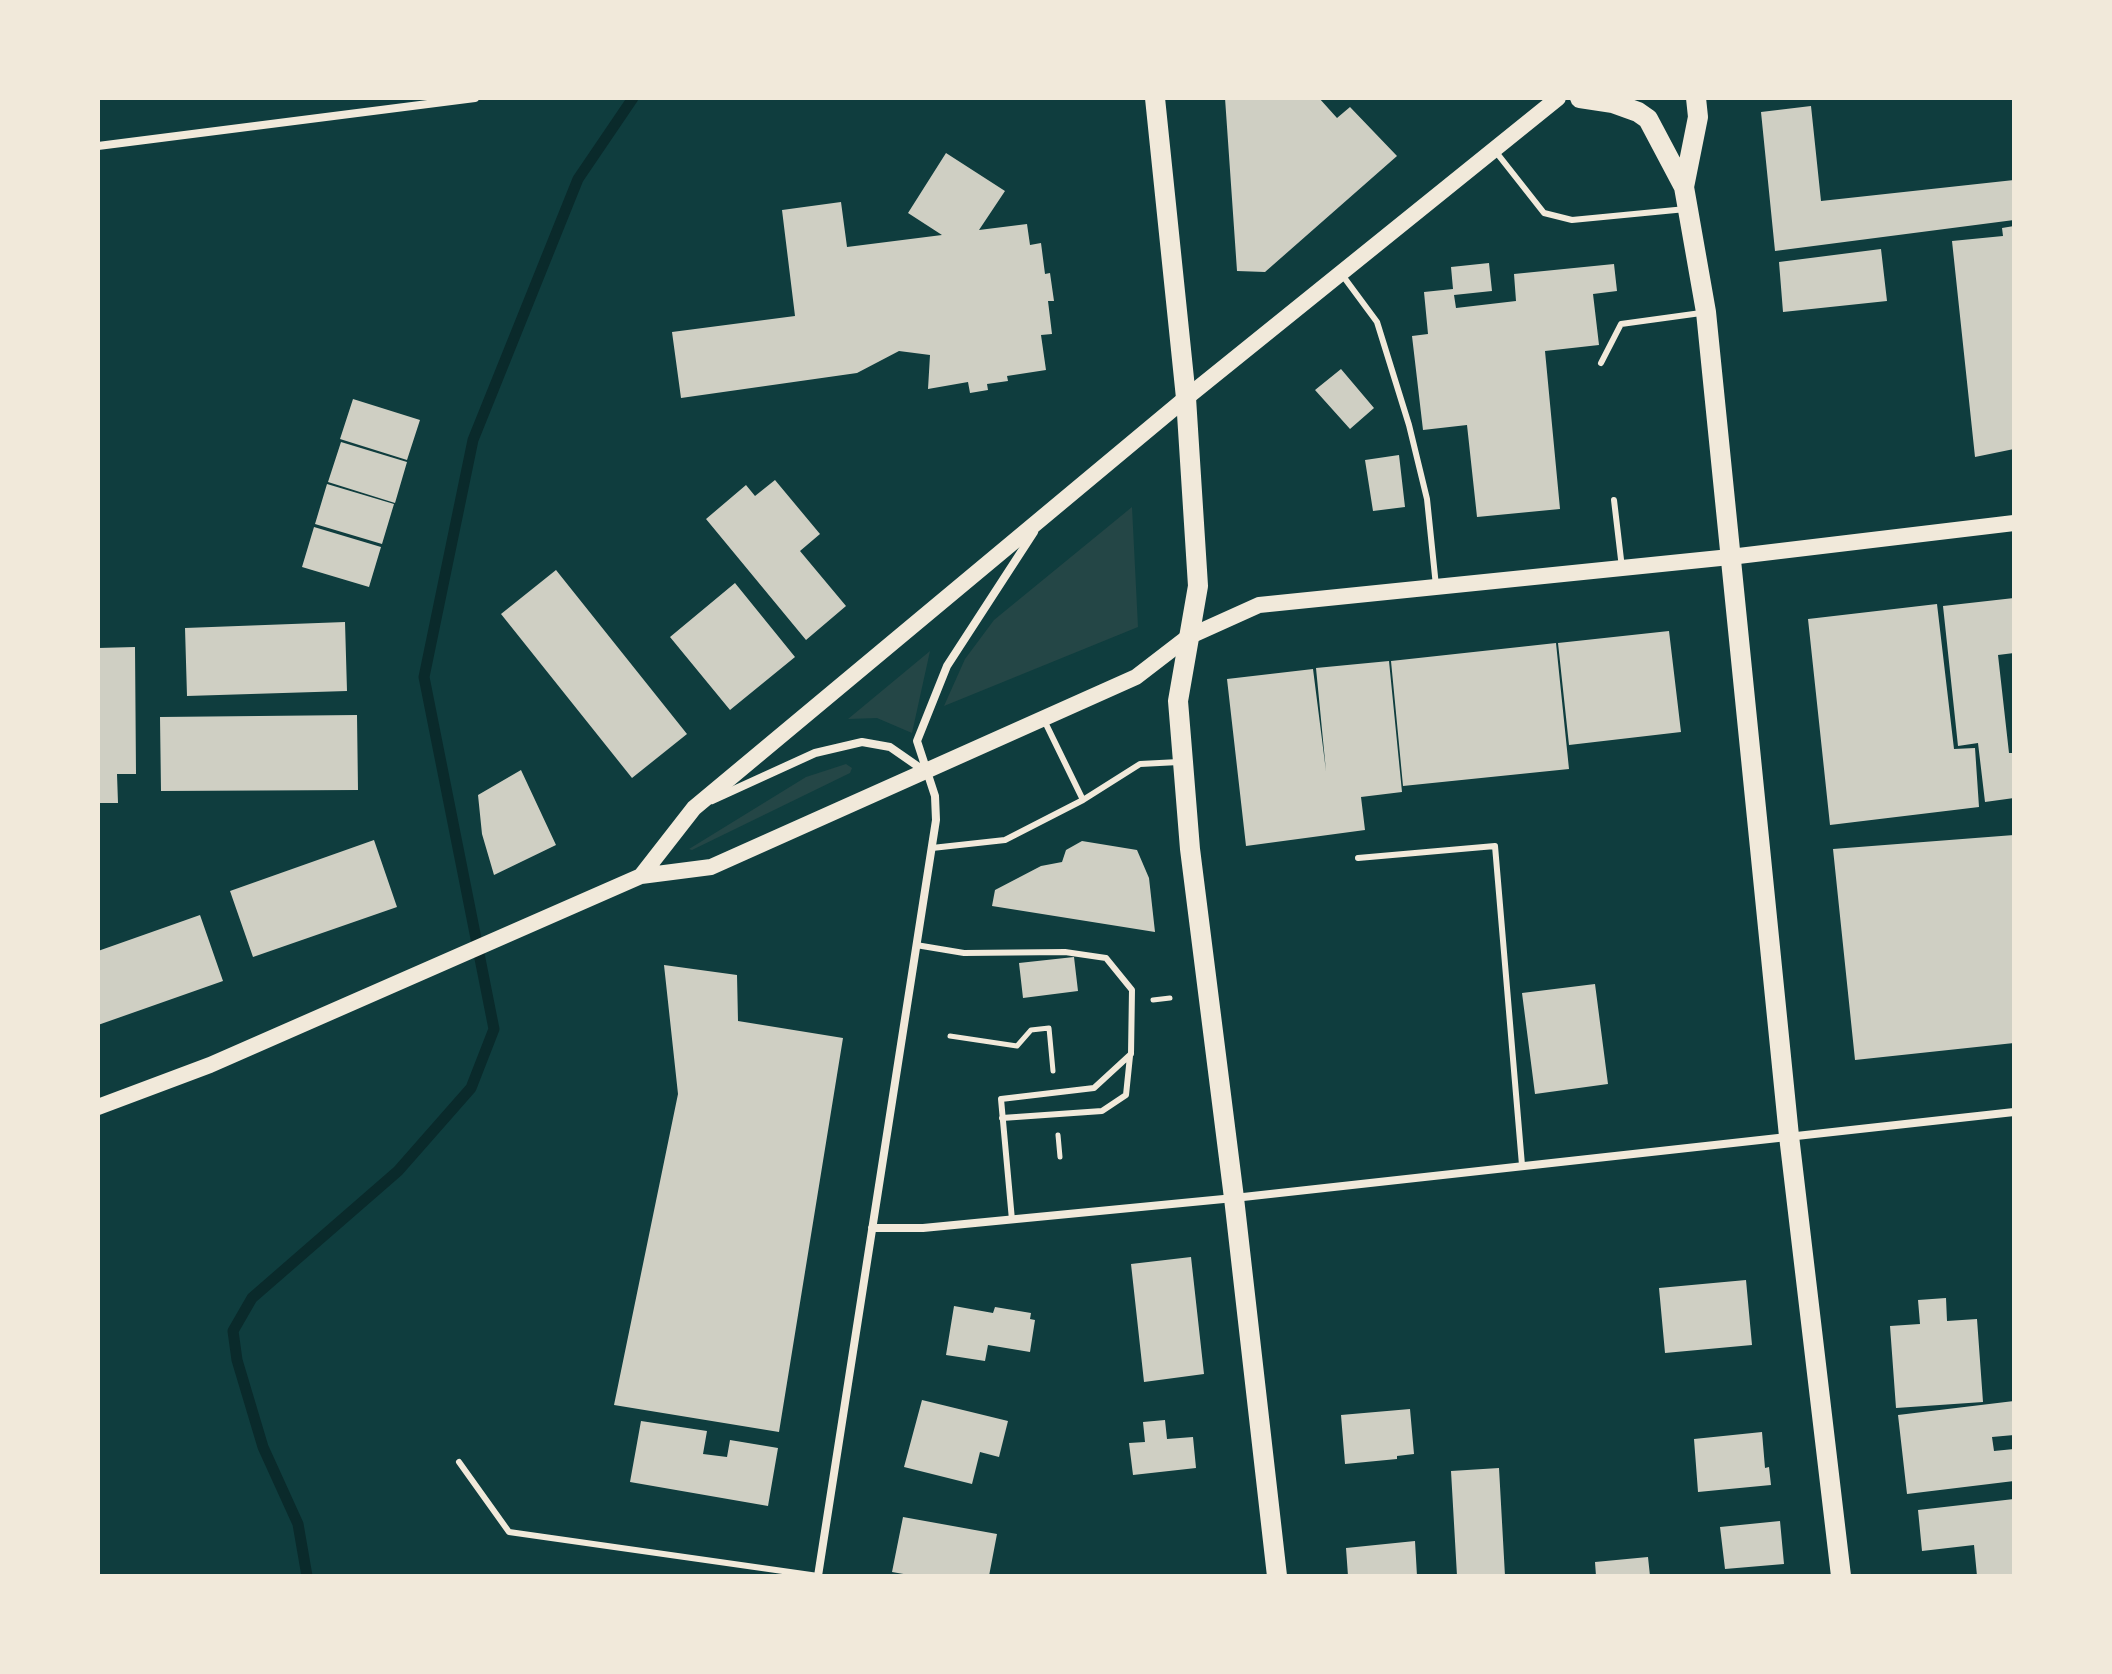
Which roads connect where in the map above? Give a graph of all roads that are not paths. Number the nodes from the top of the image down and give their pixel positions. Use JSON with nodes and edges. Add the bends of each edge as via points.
{"nodes":[{"id":1,"x":475,"y":98,"type":"edge"},
{"id":2,"x":1155,"y":98,"type":"edge"},
{"id":3,"x":1558,"y":98,"type":"edge"},
{"id":4,"x":1580,"y":98,"type":"edge"},
{"id":5,"x":1696,"y":98,"type":"edge"},
{"id":6,"x":98,"y":146,"type":"edge"},
{"id":7,"x":1494,"y":150,"type":"junction"},
{"id":8,"x":1684,"y":187,"type":"junction"},
{"id":9,"x":1688,"y":209,"type":"junction"},
{"id":10,"x":1341,"y":273,"type":"junction"},
{"id":11,"x":1706,"y":312,"type":"junction"},
{"id":12,"x":1601,"y":363,"type":"dead end"},
{"id":13,"x":1186,"y":398,"type":"junction"},
{"id":14,"x":1614,"y":500,"type":"dead end"},
{"id":15,"x":1046,"y":514,"type":"junction"},
{"id":16,"x":2014,"y":523,"type":"edge"},
{"id":17,"x":1730,"y":557,"type":"junction"},
{"id":18,"x":1622,"y":568,"type":"junction"},
{"id":19,"x":1436,"y":587,"type":"junction"},
{"id":20,"x":1188,"y":637,"type":"junction"},
{"id":21,"x":1044,"y":719,"type":"junction"},
{"id":22,"x":1183,"y":762,"type":"junction"},
{"id":23,"x":927,"y":772,"type":"junction"},
{"id":24,"x":1083,"y":800,"type":"junction"},
{"id":25,"x":694,"y":808,"type":"junction"},
{"id":26,"x":932,"y":848,"type":"junction"},
{"id":27,"x":1358,"y":858,"type":"dead end"},
{"id":28,"x":641,"y":876,"type":"junction"},
{"id":29,"x":916,"y":945,"type":"junction"},
{"id":30,"x":1131,"y":1054,"type":"junction"},
{"id":31,"x":98,"y":1107,"type":"edge"},
{"id":32,"x":2014,"y":1112,"type":"edge"},
{"id":33,"x":1002,"y":1118,"type":"junction"},
{"id":34,"x":1789,"y":1136,"type":"junction"},
{"id":35,"x":1522,"y":1165,"type":"junction"},
{"id":36,"x":1234,"y":1198,"type":"junction"},
{"id":37,"x":1012,"y":1220,"type":"junction"},
{"id":38,"x":872,"y":1228,"type":"junction"},
{"id":39,"x":459,"y":1462,"type":"dead end"},
{"id":40,"x":818,"y":1576,"type":"edge"},
{"id":41,"x":1277,"y":1576,"type":"edge"},
{"id":42,"x":1841,"y":1576,"type":"edge"}],
"edges":[{"from":1,"to":6,"type":"street"},
{"from":2,"to":13,"type":"main road"},
{"from":3,"to":7,"type":"main road"},
{"from":4,"to":8,"type":"main road","via":[[1613,103],[1648,119]]},
{"from":5,"to":8,"type":"main road","via":[[1698,117]]},
{"from":7,"to":9,"type":"lane","via":[[1544,213],[1572,220]]},
{"from":7,"to":10,"type":"main road"},
{"from":8,"to":9,"type":"main road"},
{"from":9,"to":11,"type":"main road"},
{"from":10,"to":13,"type":"main road"},
{"from":10,"to":19,"type":"lane","via":[[1377,322],[1409,425],[1427,499]]},
{"from":11,"to":12,"type":"lane","via":[[1621,324]]},
{"from":11,"to":17,"type":"main road"},
{"from":13,"to":15,"type":"main road"},
{"from":13,"to":20,"type":"main road","via":[[1198,586]]},
{"from":14,"to":18,"type":"lane"},
{"from":15,"to":23,"type":"street","via":[[939,682],[917,741]]},
{"from":15,"to":25,"type":"main road"},
{"from":16,"to":17,"type":"main road"},
{"from":17,"to":18,"type":"main road"},
{"from":17,"to":34,"type":"main road"},
{"from":18,"to":19,"type":"main road"},
{"from":19,"to":20,"type":"main road","via":[[1259,605]]},
{"from":20,"to":21,"type":"main road","via":[[1136,677]]},
{"from":20,"to":22,"type":"main road","via":[[1178,701]]},
{"from":21,"to":23,"type":"main road"},
{"from":21,"to":24,"type":"lane"},
{"from":22,"to":24,"type":"lane","via":[[1140,764]]},
{"from":22,"to":36,"type":"main road"},
{"from":23,"to":25,"type":"street","via":[[884,745],[847,744],[815,753]]},
{"from":23,"to":26,"type":"street","via":[[937,807]]},
{"from":23,"to":28,"type":"main road","via":[[711,867]]},
{"from":24,"to":26,"type":"lane","via":[[1005,840]]},
{"from":25,"to":28,"type":"main road"},
{"from":26,"to":29,"type":"street"},
{"from":27,"to":35,"type":"lane","via":[[1495,846]]},
{"from":28,"to":31,"type":"main road","via":[[210,1065]]},
{"from":29,"to":30,"type":"lane","via":[[964,953],[1065,952],[1106,958],[1132,990]]},
{"from":29,"to":38,"type":"street"},
{"from":30,"to":33,"type":"lane","via":[[1094,1088],[1001,1099]]},
{"from":30,"to":33,"type":"lane","via":[[1126,1095],[1102,1111]]},
{"from":32,"to":34,"type":"street"},
{"from":33,"to":37,"type":"lane"},
{"from":34,"to":35,"type":"street"},
{"from":34,"to":42,"type":"main road"},
{"from":35,"to":36,"type":"street"},
{"from":36,"to":37,"type":"street"},
{"from":36,"to":41,"type":"main road"},
{"from":37,"to":38,"type":"street"},
{"from":38,"to":40,"type":"street"},
{"from":39,"to":40,"type":"lane","via":[[509,1532]]}]}
